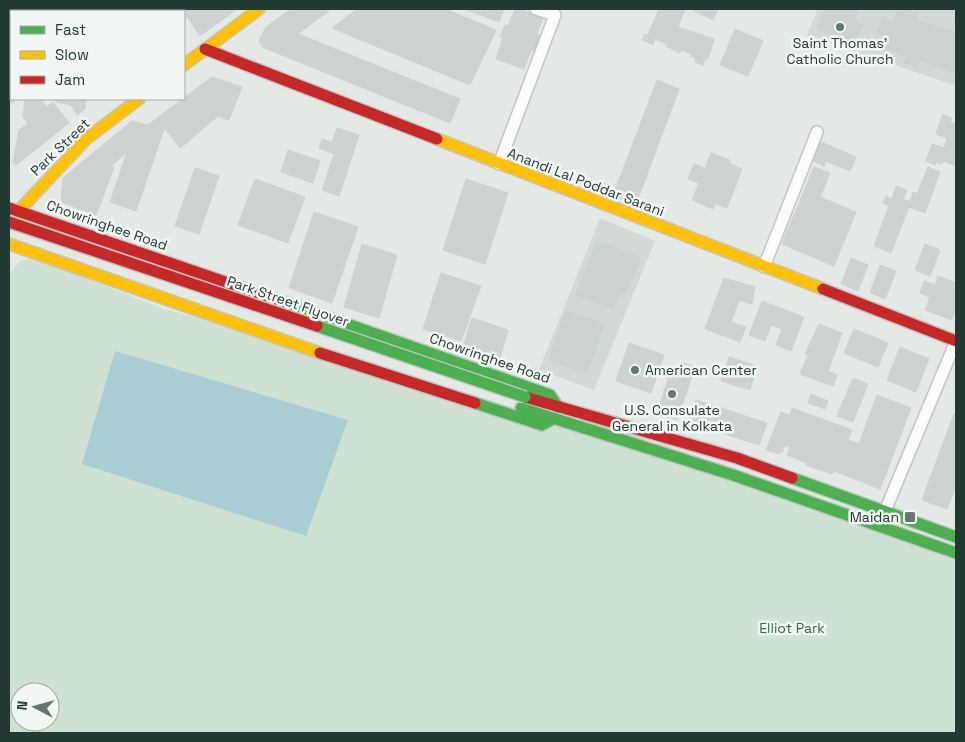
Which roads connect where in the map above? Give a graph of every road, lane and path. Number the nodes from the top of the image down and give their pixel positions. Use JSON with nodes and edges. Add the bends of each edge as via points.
{"nodes":[{"id":1,"x":259,"y":9,"type":"edge"},
{"id":2,"x":536,"y":9,"type":"edge"},
{"id":3,"x":205,"y":49,"type":"junction"},
{"id":4,"x":185,"y":65,"type":"edge"},
{"id":5,"x":138,"y":100,"type":"edge"},
{"id":6,"x":817,"y":132,"type":"dead end"},
{"id":7,"x":499,"y":164,"type":"junction"},
{"id":8,"x":13,"y":209,"type":"edge"},
{"id":9,"x":9,"y":223,"type":"edge"},
{"id":10,"x":9,"y":233,"type":"edge"},
{"id":11,"x":9,"y":244,"type":"edge"},
{"id":12,"x":764,"y":267,"type":"junction"},
{"id":13,"x":260,"y":293,"type":"junction"},
{"id":14,"x":246,"y":327,"type":"junction"},
{"id":15,"x":956,"y":341,"type":"edge"},
{"id":16,"x":339,"y":346,"type":"dead end"},
{"id":17,"x":357,"y":352,"type":"dead end"},
{"id":18,"x":523,"y":402,"type":"junction"},
{"id":19,"x":558,"y":407,"type":"junction"},
{"id":20,"x":553,"y":419,"type":"junction"},
{"id":21,"x":861,"y":503,"type":"junction"},
{"id":22,"x":885,"y":512,"type":"junction"},
{"id":23,"x":856,"y":517,"type":"junction"},
{"id":24,"x":956,"y":537,"type":"edge"},
{"id":25,"x":956,"y":553,"type":"edge"}],
"edges":[{"from":1,"to":3,"type":"main road"},
{"from":2,"to":7,"type":"street","via":[[555,15]]},
{"from":3,"to":4,"type":"main road"},
{"from":3,"to":7,"type":"main road","name":"Anandi Lal Poddar Sarani"},
{"from":5,"to":8,"type":"main road","name":"Park Street","via":[[86,139]]},
{"from":6,"to":12,"type":"street"},
{"from":7,"to":12,"type":"main road","name":"Anandi Lal Poddar Sarani"},
{"from":8,"to":9,"type":"main road","name":"Park Street"},
{"from":8,"to":13,"type":"main road","name":"Chowringhee Road"},
{"from":9,"to":18,"type":"main road","name":"Park Street Flyover","bridge":true},
{"from":10,"to":16,"type":"main road","name":"Park Street Flyover"},
{"from":11,"to":14,"type":"main road"},
{"from":12,"to":15,"type":"main road","name":"Anandi Lal Poddar Sarani"},
{"from":13,"to":14,"type":"main road","via":[[243,305]]},
{"from":13,"to":19,"type":"main road","name":"Chowringhee Road","via":[[550,395]]},
{"from":14,"to":20,"type":"main road","via":[[542,425]]},
{"from":15,"to":22,"type":"street"},
{"from":17,"to":18,"type":"main road","name":"Park Street Flyover"},
{"from":18,"to":19,"type":"main road","name":"Park Street Flyover"},
{"from":18,"to":20,"type":"main road","name":"Park Street Flyover"},
{"from":19,"to":21,"type":"main road","name":"Chowringhee Road","via":[[737,458]]},
{"from":20,"to":23,"type":"main road"},
{"from":21,"to":22,"type":"main road","name":"Chowringhee Road"},
{"from":21,"to":23,"type":"main road"},
{"from":22,"to":24,"type":"main road","name":"Chowringhee Road"},
{"from":23,"to":25,"type":"main road"}]}
